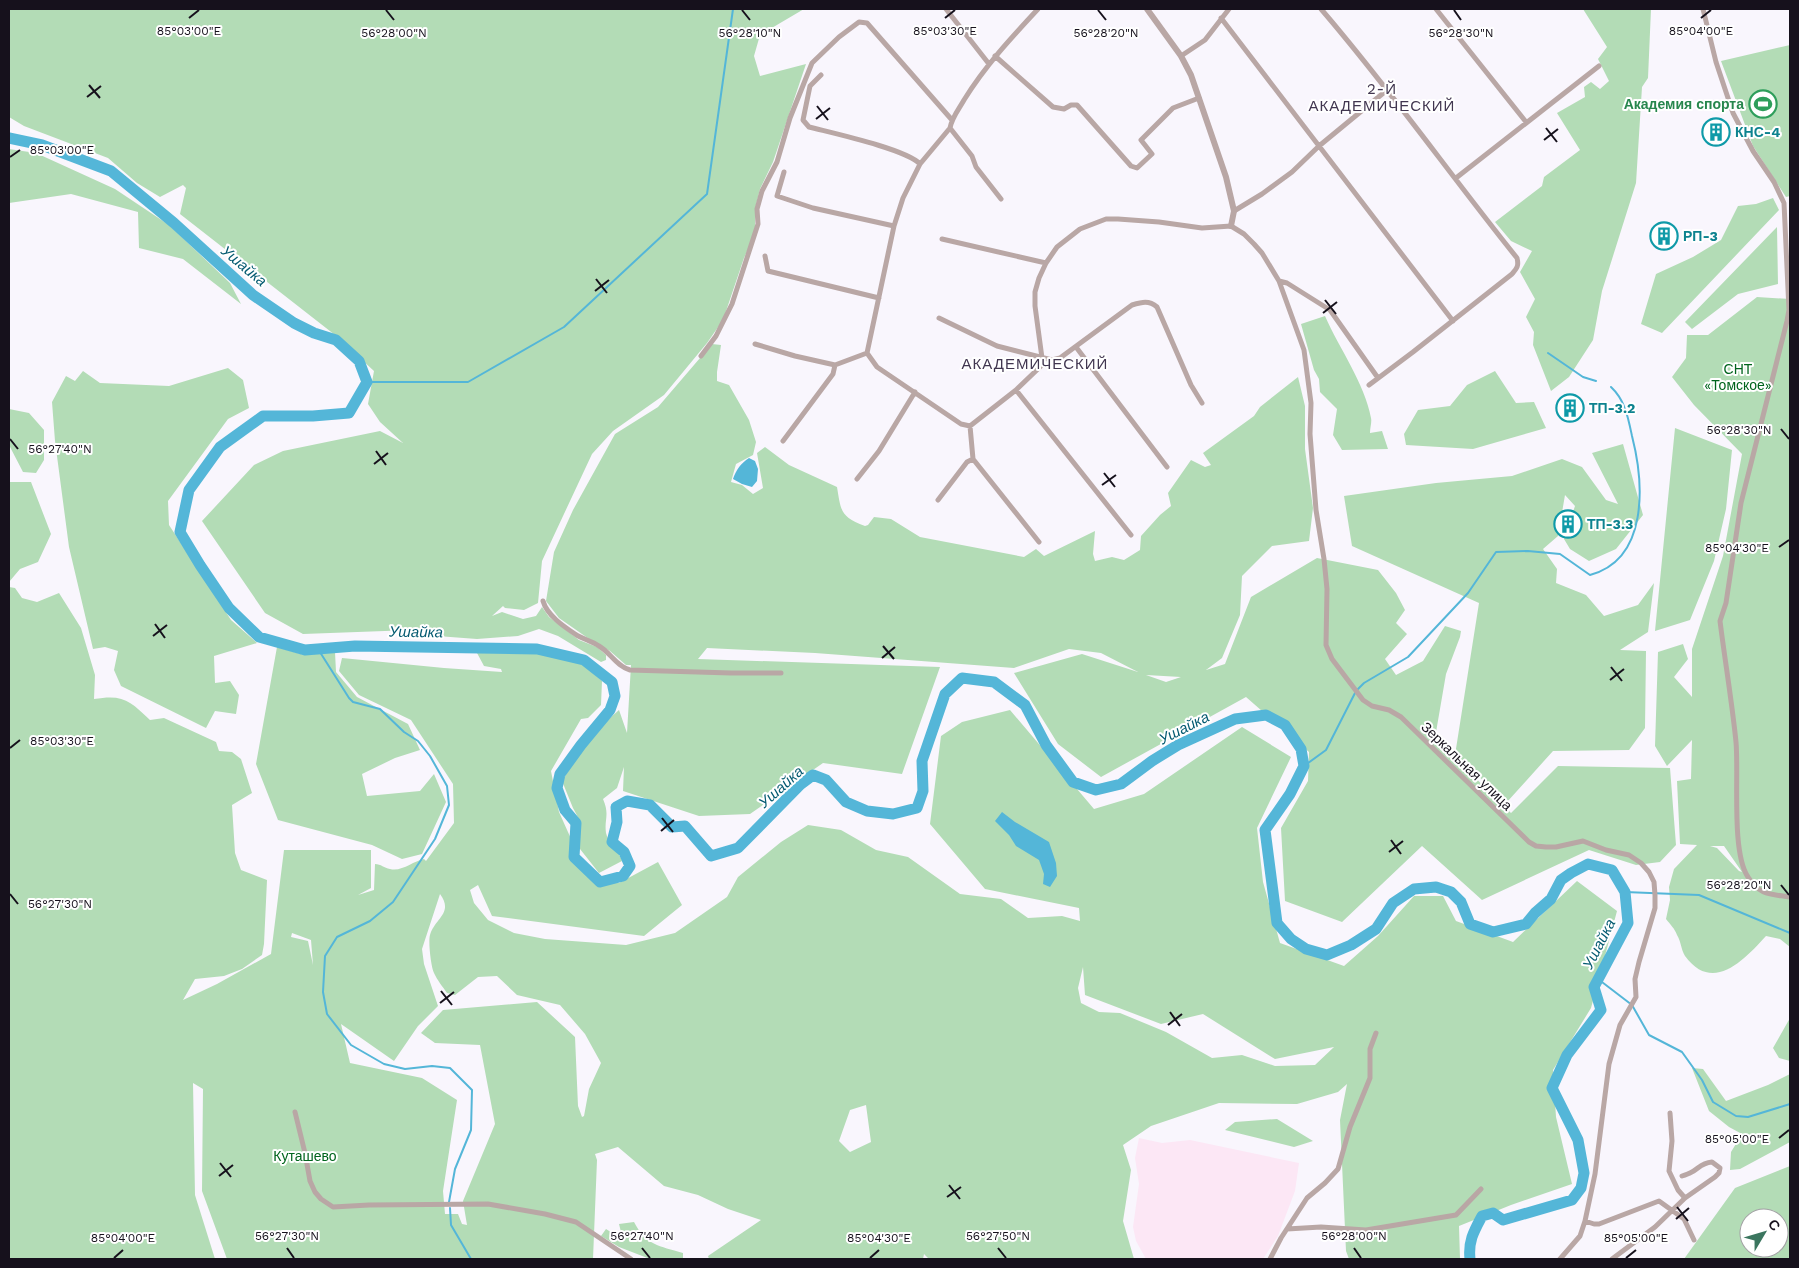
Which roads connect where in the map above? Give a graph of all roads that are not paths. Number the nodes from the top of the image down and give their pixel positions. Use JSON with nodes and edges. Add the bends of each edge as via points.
{"nodes":[{"id":1,"x":946,"y":9,"type":"edge"},
{"id":2,"x":1038,"y":9,"type":"edge"},
{"id":3,"x":1147,"y":9,"type":"edge"},
{"id":4,"x":1229,"y":9,"type":"edge"},
{"id":5,"x":1321,"y":9,"type":"edge"},
{"id":6,"x":1436,"y":9,"type":"edge"},
{"id":7,"x":1703,"y":9,"type":"edge"},
{"id":8,"x":1221,"y":18,"type":"junction"},
{"id":9,"x":995,"y":56,"type":"junction"},
{"id":10,"x":1181,"y":56,"type":"junction"},
{"id":11,"x":989,"y":64,"type":"junction"},
{"id":12,"x":1599,"y":66,"type":"dead end"},
{"id":13,"x":821,"y":75,"type":"dead end"},
{"id":14,"x":1387,"y":90,"type":"junction"},
{"id":15,"x":1199,"y":98,"type":"junction"},
{"id":16,"x":952,"y":120,"type":"junction"},
{"id":17,"x":1526,"y":122,"type":"junction"},
{"id":18,"x":950,"y":128,"type":"junction"},
{"id":19,"x":1319,"y":146,"type":"junction"},
{"id":20,"x":920,"y":164,"type":"junction"},
{"id":21,"x":784,"y":172,"type":"dead end"},
{"id":22,"x":1456,"y":178,"type":"junction"},
{"id":23,"x":1001,"y":199,"type":"dead end"},
{"id":24,"x":1234,"y":211,"type":"junction"},
{"id":25,"x":894,"y":226,"type":"junction"},
{"id":26,"x":1231,"y":226,"type":"junction"},
{"id":27,"x":942,"y":239,"type":"dead end"},
{"id":28,"x":765,"y":256,"type":"dead end"},
{"id":29,"x":1046,"y":263,"type":"junction"},
{"id":30,"x":1280,"y":281,"type":"junction"},
{"id":31,"x":879,"y":298,"type":"junction"},
{"id":32,"x":939,"y":318,"type":"dead end"},
{"id":33,"x":1453,"y":321,"type":"junction"},
{"id":34,"x":755,"y":344,"type":"dead end"},
{"id":35,"x":1076,"y":347,"type":"junction"},
{"id":36,"x":867,"y":353,"type":"junction"},
{"id":37,"x":701,"y":356,"type":"dead end"},
{"id":38,"x":1042,"y":358,"type":"junction"},
{"id":39,"x":835,"y":365,"type":"junction"},
{"id":40,"x":1378,"y":378,"type":"junction"},
{"id":41,"x":1368,"y":385,"type":"dead end"},
{"id":42,"x":1016,"y":390,"type":"junction"},
{"id":43,"x":914,"y":392,"type":"junction"},
{"id":44,"x":1202,"y":403,"type":"dead end"},
{"id":45,"x":970,"y":426,"type":"junction"},
{"id":46,"x":783,"y":441,"type":"dead end"},
{"id":47,"x":973,"y":458,"type":"junction"},
{"id":48,"x":1167,"y":467,"type":"dead end"},
{"id":49,"x":857,"y":479,"type":"dead end"},
{"id":50,"x":938,"y":500,"type":"dead end"},
{"id":51,"x":1131,"y":535,"type":"dead end"},
{"id":52,"x":1039,"y":542,"type":"dead end"},
{"id":53,"x":543,"y":601,"type":"dead end"},
{"id":54,"x":781,"y":673,"type":"dead end"},
{"id":55,"x":1790,"y":897,"type":"edge"},
{"id":56,"x":1376,"y":1033,"type":"dead end"},
{"id":57,"x":295,"y":1112,"type":"dead end"},
{"id":58,"x":1670,"y":1113,"type":"dead end"},
{"id":59,"x":1682,"y":1176,"type":"dead end"},
{"id":60,"x":1481,"y":1190,"type":"dead end"},
{"id":61,"x":1685,"y":1198,"type":"junction"},
{"id":62,"x":1673,"y":1210,"type":"junction"},
{"id":63,"x":1585,"y":1221,"type":"junction"},
{"id":64,"x":1287,"y":1229,"type":"junction"},
{"id":65,"x":1694,"y":1240,"type":"dead end"},
{"id":66,"x":631,"y":1259,"type":"edge"},
{"id":67,"x":1270,"y":1259,"type":"edge"},
{"id":68,"x":1560,"y":1259,"type":"edge"},
{"id":69,"x":1612,"y":1259,"type":"edge"}],
"edges":[{"from":1,"to":11,"type":"street"},
{"from":2,"to":9,"type":"street"},
{"from":3,"to":10,"type":"street"},
{"from":4,"to":8,"type":"street"},
{"from":5,"to":14,"type":"street"},
{"from":6,"to":17,"type":"street"},
{"from":7,"to":55,"type":"street","via":[[1733,113],[1784,203],[1789,310],[1741,503],[1726,603],[1720,621],[1736,742],[1737,833],[1742,864],[1746,876],[1764,893]]},
{"from":8,"to":10,"type":"street","via":[[1205,40]]},
{"from":8,"to":19,"type":"street"},
{"from":9,"to":11,"type":"street"},
{"from":9,"to":15,"type":"street","via":[[1053,107],[1064,109],[1077,105],[1136,168],[1152,154],[1141,140],[1173,108]]},
{"from":10,"to":15,"type":"street"},
{"from":11,"to":16,"type":"street"},
{"from":12,"to":17,"type":"street"},
{"from":13,"to":20,"type":"street","via":[[810,86],[803,120],[809,128],[911,156]]},
{"from":14,"to":19,"type":"street"},
{"from":14,"to":22,"type":"street"},
{"from":15,"to":24,"type":"street"},
{"from":16,"to":18,"type":"street"},
{"from":16,"to":37,"type":"street","via":[[867,23],[859,22],[839,36],[812,63],[777,162],[762,191],[757,209],[758,224],[732,304],[716,336]]},
{"from":17,"to":22,"type":"street"},
{"from":18,"to":20,"type":"street"},
{"from":18,"to":23,"type":"street"},
{"from":19,"to":24,"type":"street","via":[[1292,172]]},
{"from":19,"to":33,"type":"street"},
{"from":20,"to":25,"type":"street","via":[[903,198]]},
{"from":21,"to":25,"type":"street","via":[[777,196],[813,208]]},
{"from":22,"to":33,"type":"street","via":[[1517,258],[1518,266]]},
{"from":24,"to":26,"type":"street"},
{"from":25,"to":31,"type":"street"},
{"from":26,"to":29,"type":"street","via":[[1202,228],[1106,219],[1068,237]]},
{"from":26,"to":30,"type":"street","name":"Зеркальная улица","via":[[1254,244]]},
{"from":27,"to":29,"type":"street"},
{"from":28,"to":31,"type":"street","via":[[768,271]]},
{"from":29,"to":38,"type":"street","via":[[1035,299]]},
{"from":30,"to":40,"type":"street","via":[[1330,310]]},
{"from":30,"to":63,"type":"street","name":"Зеркальная улица","via":[[1302,342],[1307,371],[1316,510],[1327,589],[1326,645],[1332,659],[1363,700],[1401,717],[1529,842],[1546,847],[1583,841],[1594,844],[1641,863],[1654,882],[1655,908],[1639,962],[1636,997],[1620,1025],[1609,1064],[1595,1174]]},
{"from":31,"to":36,"type":"street"},
{"from":32,"to":38,"type":"street","via":[[997,346]]},
{"from":33,"to":40,"type":"street"},
{"from":34,"to":39,"type":"street"},
{"from":35,"to":38,"type":"street","via":[[1060,358]]},
{"from":35,"to":44,"type":"street","via":[[1132,305],[1150,302],[1157,308]]},
{"from":35,"to":48,"type":"street"},
{"from":36,"to":39,"type":"street"},
{"from":36,"to":43,"type":"street","via":[[877,367]]},
{"from":38,"to":42,"type":"street","via":[[1041,366]]},
{"from":39,"to":46,"type":"street","via":[[833,374]]},
{"from":40,"to":41,"type":"street"},
{"from":42,"to":45,"type":"street"},
{"from":42,"to":51,"type":"street"},
{"from":43,"to":45,"type":"street","via":[[961,424]]},
{"from":43,"to":49,"type":"street","via":[[879,451]]},
{"from":45,"to":47,"type":"street"},
{"from":47,"to":50,"type":"street"},
{"from":47,"to":52,"type":"street"},
{"from":53,"to":54,"type":"street","via":[[545,609],[575,634],[600,646],[623,668]]},
{"from":56,"to":64,"type":"street","via":[[1370,1050],[1370,1078],[1338,1168],[1307,1198]]},
{"from":57,"to":66,"type":"street","via":[[310,1181],[321,1199],[333,1207],[488,1204],[526,1210],[576,1222]]},
{"from":58,"to":61,"type":"street","via":[[1669,1171]]},
{"from":59,"to":61,"type":"street","via":[[1708,1162],[1720,1168],[1715,1177]]},
{"from":60,"to":64,"type":"street","via":[[1456,1215],[1366,1230]]},
{"from":61,"to":62,"type":"street"},
{"from":62,"to":63,"type":"street","via":[[1659,1200],[1599,1224]]},
{"from":62,"to":65,"type":"street","via":[[1684,1219]]},
{"from":62,"to":69,"type":"street"},
{"from":63,"to":68,"type":"street","name":"Зеркальная улица","via":[[1580,1236]]},
{"from":64,"to":67,"type":"street"}]}
